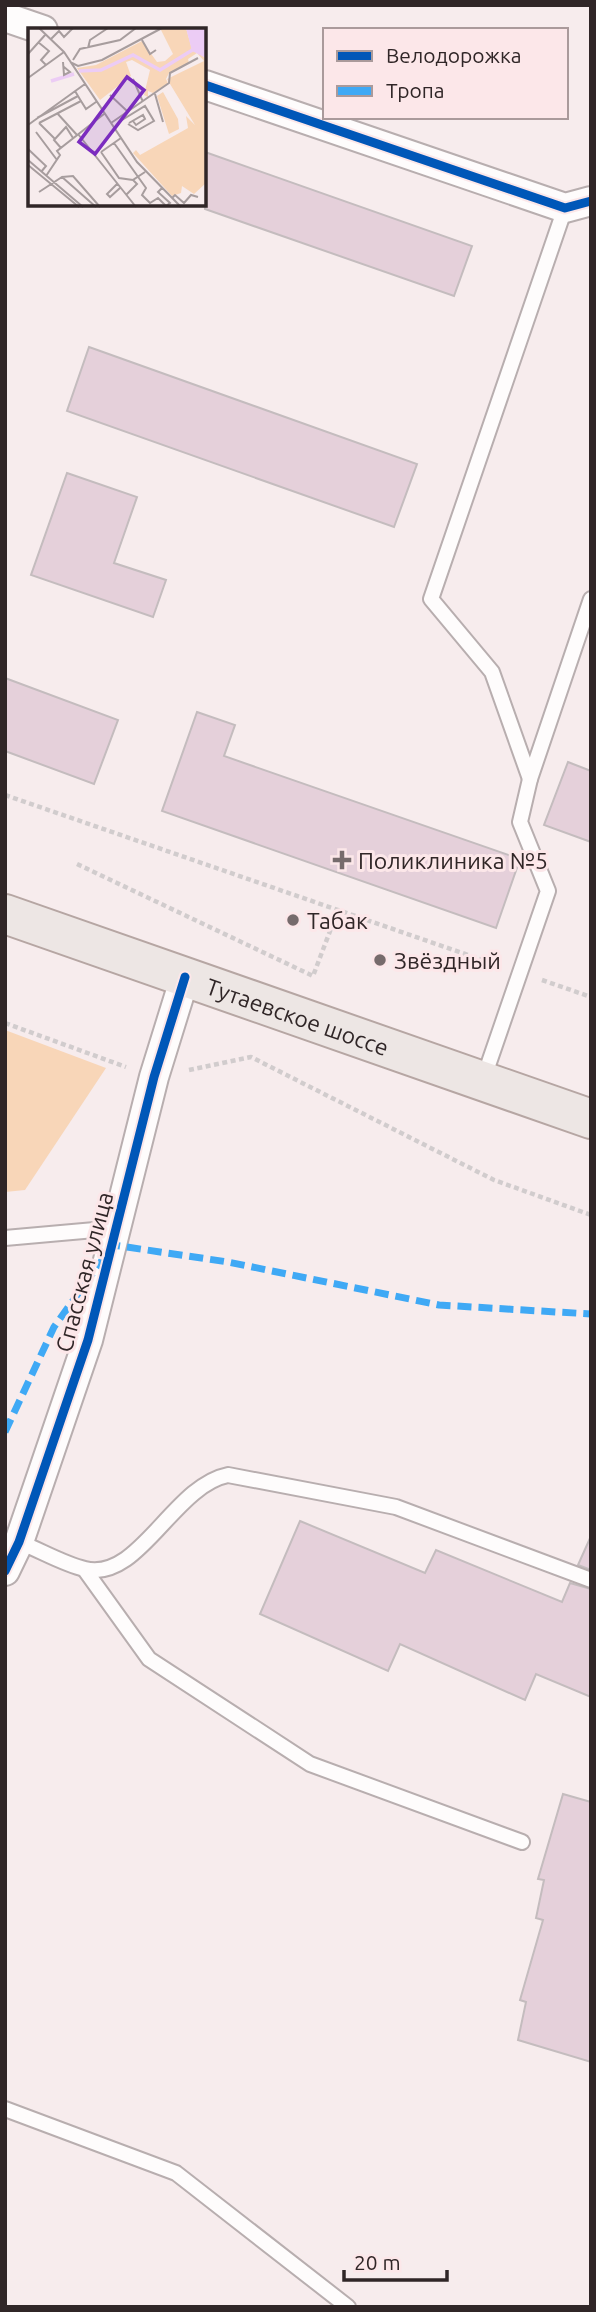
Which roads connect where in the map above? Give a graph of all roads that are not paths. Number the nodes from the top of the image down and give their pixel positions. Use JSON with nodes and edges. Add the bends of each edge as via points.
{"nodes":[{"id":1,"x":5,"y":17,"type":"edge"},
{"id":2,"x":37,"y":28,"type":"edge"},
{"id":3,"x":206,"y":85,"type":"edge"},
{"id":4,"x":578,"y":204,"type":"edge"},
{"id":5,"x":589,"y":608,"type":"edge"},
{"id":6,"x":530,"y":779,"type":"junction"},
{"id":7,"x":5,"y":914,"type":"edge"},
{"id":8,"x":185,"y":977,"type":"junction"},
{"id":9,"x":482,"y":1081,"type":"junction"},
{"id":10,"x":591,"y":1119,"type":"edge"},
{"id":11,"x":117,"y":1228,"type":"junction"},
{"id":12,"x":5,"y":1237,"type":"edge"},
{"id":13,"x":19,"y":1542,"type":"junction"},
{"id":14,"x":85,"y":1570,"type":"junction"},
{"id":15,"x":5,"y":1571,"type":"edge"},
{"id":16,"x":591,"y":1580,"type":"edge"},
{"id":17,"x":522,"y":1842,"type":"dead end"},
{"id":18,"x":5,"y":2109,"type":"edge"},
{"id":19,"x":348,"y":2307,"type":"edge"}],
"edges":[{"from":1,"to":2,"type":"street"},
{"from":3,"to":4,"type":"street"},
{"from":4,"to":6,"type":"lane","via":[[430,599],[492,672]]},
{"from":5,"to":6,"type":"lane"},
{"from":6,"to":9,"type":"lane","via":[[520,822],[548,891]]},
{"from":7,"to":8,"type":"main road","name":"Тутаевское шоссе"},
{"from":8,"to":9,"type":"main road","name":"Тутаевское шоссе"},
{"from":8,"to":11,"type":"street","name":"Спасская улица","via":[[154,1077]]},
{"from":9,"to":10,"type":"main road","name":"Тутаевское шоссе"},
{"from":11,"to":12,"type":"lane"},
{"from":11,"to":13,"type":"street","name":"Спасская улица","via":[[88,1340]]},
{"from":13,"to":14,"type":"lane"},
{"from":13,"to":15,"type":"street","name":"Спасская улица"},
{"from":14,"to":16,"type":"lane","via":[[110,1569],[125,1562],[190,1494],[211,1479],[228,1475],[396,1507]]},
{"from":14,"to":17,"type":"lane","via":[[149,1659],[310,1764]]},
{"from":18,"to":19,"type":"lane","via":[[176,2173]]}]}
